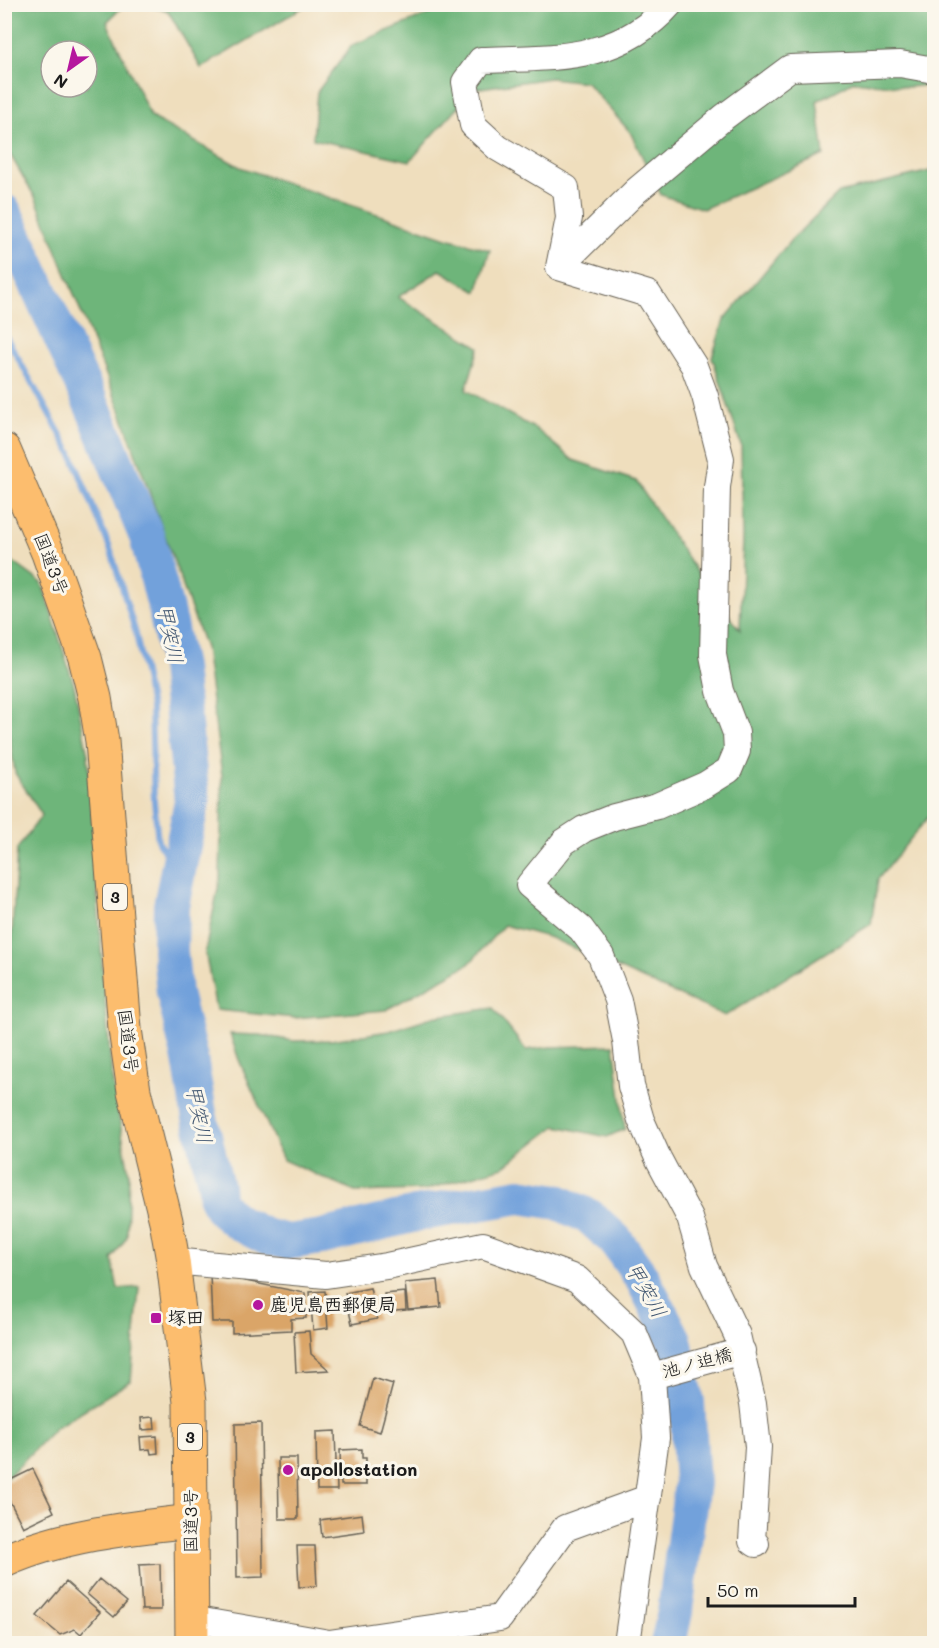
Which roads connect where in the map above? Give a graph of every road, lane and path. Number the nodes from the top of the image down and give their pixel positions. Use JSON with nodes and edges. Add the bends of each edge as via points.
{"nodes":[{"id":1,"x":670,"y":4,"type":"edge"},
{"id":2,"x":934,"y":70,"type":"edge"},
{"id":3,"x":559,"y":267,"type":"junction"},
{"id":4,"x":4,"y":450,"type":"edge"},
{"id":5,"x":173,"y":1261,"type":"junction"},
{"id":6,"x":742,"y":1351,"type":"junction"},
{"id":7,"x":652,"y":1376,"type":"junction"},
{"id":8,"x":648,"y":1498,"type":"junction"},
{"id":9,"x":191,"y":1521,"type":"junction"},
{"id":10,"x":756,"y":1544,"type":"dead end"},
{"id":11,"x":4,"y":1561,"type":"edge"},
{"id":12,"x":192,"y":1631,"type":"edge"},
{"id":13,"x":627,"y":1644,"type":"edge"}],
"edges":[{"from":1,"to":3,"type":"street","via":[[635,36],[613,45],[585,54],[481,60],[465,82],[473,125],[498,148],[566,188],[569,218]]},
{"from":2,"to":3,"type":"street","via":[[900,64],[790,68],[636,191]]},
{"from":3,"to":6,"type":"street","via":[[648,294],[694,366],[721,459],[713,655],[720,691],[736,733],[737,751],[729,770],[705,785],[657,806],[614,817],[564,842],[529,885],[581,929],[601,956],[618,1000],[631,1086],[641,1120],[690,1218],[704,1266]]},
{"from":4,"to":5,"type":"main road","name":"国道3号","number":"3","via":[[48,553],[95,698],[102,741],[125,1029],[134,1090]]},
{"from":5,"to":7,"type":"street","via":[[326,1275],[483,1245],[577,1279],[634,1333]]},
{"from":5,"to":9,"type":"main road","name":"国道3号","number":"3","via":[[190,1402]]},
{"from":6,"to":7,"type":"street","name":"池ノ迫橋"},
{"from":6,"to":10,"type":"street","via":[[758,1447],[752,1541]]},
{"from":7,"to":8,"type":"street","via":[[656,1438]]},
{"from":8,"to":12,"type":"street","via":[[565,1528],[500,1618],[329,1643]]},
{"from":8,"to":13,"type":"street"},
{"from":9,"to":11,"type":"main road","via":[[76,1538]]},
{"from":9,"to":12,"type":"main road","name":"国道3号","number":"3"}]}
